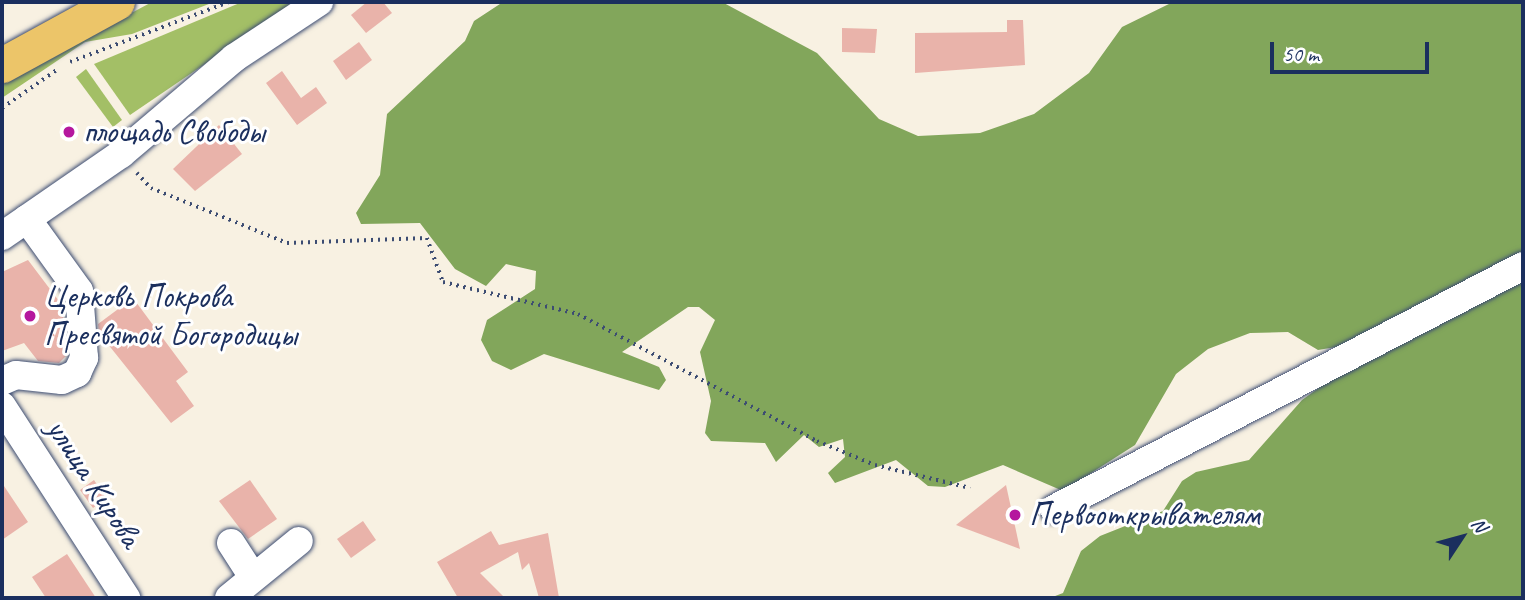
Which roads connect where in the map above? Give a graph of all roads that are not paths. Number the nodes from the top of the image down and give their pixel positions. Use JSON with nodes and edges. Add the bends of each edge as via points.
{"nodes":[{"id":1,"x":64,"y":2,"type":"edge"},
{"id":2,"x":117,"y":2,"type":"edge"},
{"id":3,"x":319,"y":2,"type":"edge"},
{"id":4,"x":2,"y":37,"type":"edge"},
{"id":5,"x":2,"y":65,"type":"edge"},
{"id":6,"x":27,"y":219,"type":"junction"},
{"id":7,"x":2,"y":236,"type":"edge"},
{"id":8,"x":1523,"y":266,"type":"edge"},
{"id":9,"x":2,"y":381,"type":"edge"},
{"id":10,"x":2,"y":405,"type":"edge"},
{"id":11,"x":1054,"y":509,"type":"dead end"},
{"id":12,"x":299,"y":541,"type":"dead end"},
{"id":13,"x":231,"y":543,"type":"dead end"},
{"id":14,"x":253,"y":577,"type":"junction"},
{"id":15,"x":126,"y":598,"type":"edge"},
{"id":16,"x":229,"y":598,"type":"edge"}],
"edges":[{"from":1,"to":4,"type":"main road"},
{"from":2,"to":5,"type":"main road"},
{"from":3,"to":6,"type":"street","via":[[234,58],[121,154]]},
{"from":6,"to":7,"type":"street"},
{"from":6,"to":9,"type":"street","via":[[79,291],[84,358],[76,373],[62,380],[16,375]]},
{"from":8,"to":11,"type":"street"},
{"from":10,"to":15,"type":"street","name":"улица Кирова"},
{"from":12,"to":14,"type":"street"},
{"from":13,"to":14,"type":"street"},
{"from":14,"to":16,"type":"street"}]}
